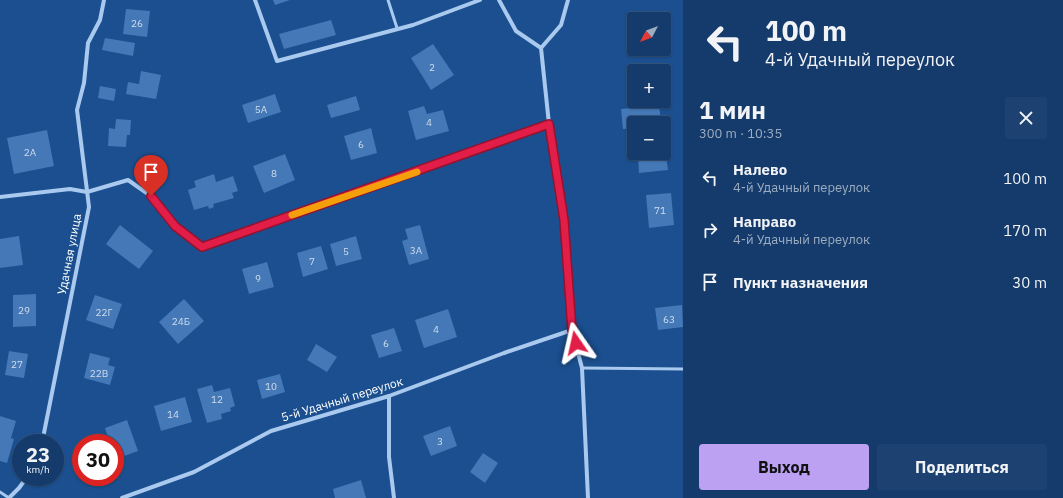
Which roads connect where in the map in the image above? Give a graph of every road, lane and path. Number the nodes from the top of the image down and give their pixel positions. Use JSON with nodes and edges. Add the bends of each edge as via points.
{"nodes":[{"id":1,"x":104,"y":0,"type":"edge"},
{"id":2,"x":255,"y":0,"type":"edge"},
{"id":3,"x":388,"y":0,"type":"edge"},
{"id":4,"x":480,"y":0,"type":"edge"},
{"id":5,"x":499,"y":0,"type":"edge"},
{"id":6,"x":568,"y":0,"type":"edge"},
{"id":7,"x":397,"y":28,"type":"junction"},
{"id":8,"x":542,"y":48,"type":"junction"},
{"id":9,"x":549,"y":124,"type":"junction"},
{"id":10,"x":87,"y":192,"type":"junction"},
{"id":11,"x":0,"y":197,"type":"edge"},
{"id":12,"x":572,"y":330,"type":"junction"},
{"id":13,"x":582,"y":368,"type":"junction"},
{"id":14,"x":683,"y":369,"type":"edge"},
{"id":15,"x":389,"y":396,"type":"junction"},
{"id":16,"x":44,"y":434,"type":"edge"},
{"id":17,"x":20,"y":486,"type":"edge"},
{"id":18,"x":0,"y":492,"type":"edge"},
{"id":19,"x":9,"y":498,"type":"edge"},
{"id":20,"x":122,"y":498,"type":"edge"},
{"id":21,"x":394,"y":498,"type":"edge"},
{"id":22,"x":588,"y":498,"type":"edge"}],
"edges":[{"from":1,"to":10,"type":"street","name":"Удачная улица","via":[[100,20],[88,43],[84,83],[77,110]]},
{"from":2,"to":7,"type":"street","via":[[277,61]]},
{"from":3,"to":7,"type":"lane"},
{"from":4,"to":7,"type":"street","via":[[413,25]]},
{"from":5,"to":8,"type":"street","via":[[516,31]]},
{"from":6,"to":8,"type":"street","via":[[561,25]]},
{"from":8,"to":9,"type":"street"},
{"from":9,"to":10,"type":"street","via":[[202,247],[175,226],[151,196],[128,180]]},
{"from":9,"to":12,"type":"street","via":[[564,220]]},
{"from":10,"to":11,"type":"street","via":[[70,190]]},
{"from":10,"to":16,"type":"street","name":"Удачная улица","via":[[89,207]]},
{"from":12,"to":13,"type":"street"},
{"from":12,"to":15,"type":"street","name":"5-й Удачный переулок"},
{"from":13,"to":14,"type":"lane"},
{"from":13,"to":22,"type":"street"},
{"from":15,"to":20,"type":"street","name":"5-й Удачный переулок","via":[[271,431],[194,472]]},
{"from":15,"to":21,"type":"street","via":[[389,457]]},
{"from":17,"to":19,"type":"street"},
{"from":18,"to":19,"type":"lane"}]}
